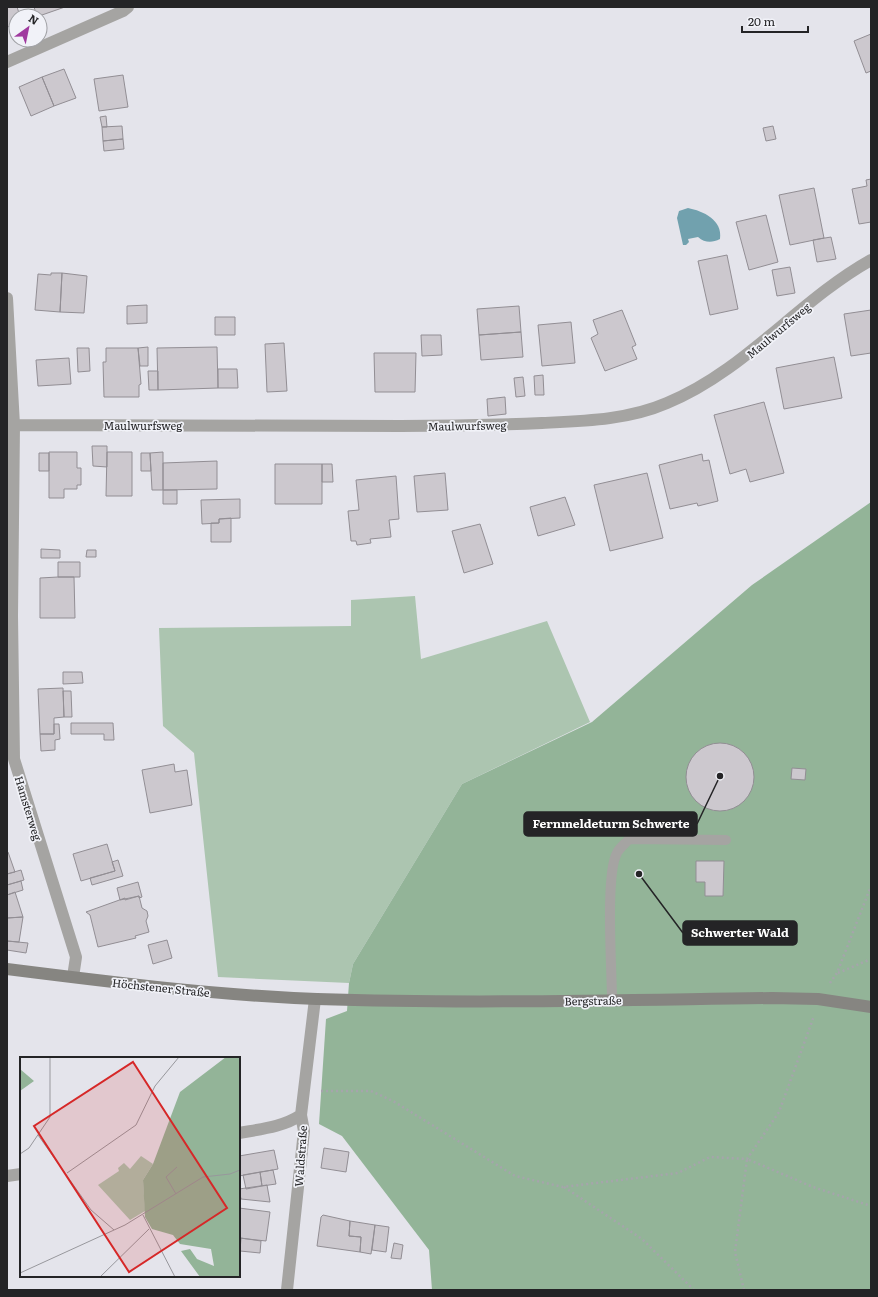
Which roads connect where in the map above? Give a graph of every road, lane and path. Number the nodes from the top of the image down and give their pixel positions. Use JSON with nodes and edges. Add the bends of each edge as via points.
{"nodes":[{"id":1,"x":128,"y":7,"type":"edge"},
{"id":2,"x":7,"y":62,"type":"edge"},
{"id":3,"x":871,"y":260,"type":"edge"},
{"id":4,"x":7,"y":298,"type":"edge"},
{"id":5,"x":14,"y":425,"type":"junction"},
{"id":6,"x":726,"y":840,"type":"dead end"},
{"id":7,"x":871,"y":886,"type":"edge"},
{"id":8,"x":871,"y":959,"type":"edge"},
{"id":9,"x":7,"y":969,"type":"edge"},
{"id":10,"x":73,"y":977,"type":"junction"},
{"id":11,"x":315,"y":999,"type":"junction"},
{"id":12,"x":818,"y":999,"type":"junction"},
{"id":13,"x":612,"y":1000,"type":"junction"},
{"id":14,"x":871,"y":1007,"type":"edge"},
{"id":15,"x":304,"y":1091,"type":"junction"},
{"id":16,"x":301,"y":1115,"type":"junction"},
{"id":17,"x":240,"y":1133,"type":"edge"},
{"id":18,"x":747,"y":1159,"type":"junction"},
{"id":19,"x":20,"y":1174,"type":"edge"},
{"id":20,"x":7,"y":1176,"type":"edge"},
{"id":21,"x":563,"y":1187,"type":"junction"},
{"id":22,"x":871,"y":1206,"type":"edge"},
{"id":23,"x":287,"y":1290,"type":"edge"},
{"id":24,"x":694,"y":1290,"type":"edge"},
{"id":25,"x":744,"y":1290,"type":"edge"}],
"edges":[{"from":1,"to":2,"type":"street"},
{"from":3,"to":5,"type":"street","name":"Maulwurfsweg","via":[[819,295],[751,352],[702,386],[664,405],[615,417],[588,421],[480,426]]},
{"from":4,"to":5,"type":"street","name":"Hamsterweg"},
{"from":5,"to":10,"type":"street","name":"Hamsterweg","via":[[14,759],[76,957]]},
{"from":6,"to":13,"type":"lane","via":[[629,840],[617,853],[612,866]]},
{"from":7,"to":8,"type":"path","via":[[837,973]]},
{"from":9,"to":10,"type":"main road","name":"Höchstener Straße"},
{"from":10,"to":11,"type":"main road","name":"Höchstener Straße","via":[[168,989]]},
{"from":11,"to":13,"type":"main road","name":"Bergstraße","via":[[440,1002]]},
{"from":11,"to":15,"type":"street","name":"Waldstraße"},
{"from":12,"to":13,"type":"main road","name":"Bergstraße"},
{"from":12,"to":14,"type":"main road","name":"Bergstraße"},
{"from":12,"to":18,"type":"path","via":[[811,1027],[779,1112]]},
{"from":15,"to":16,"type":"street","name":"Waldstraße"},
{"from":15,"to":21,"type":"path","via":[[371,1091],[393,1101],[515,1176]]},
{"from":16,"to":17,"type":"street","via":[[274,1127]]},
{"from":16,"to":23,"type":"street","name":"Waldstraße","via":[[304,1131]]},
{"from":18,"to":21,"type":"path","via":[[710,1157],[678,1173]]},
{"from":18,"to":22,"type":"path","via":[[813,1187]]},
{"from":18,"to":25,"type":"path","via":[[735,1252]]},
{"from":19,"to":20,"type":"street"},
{"from":21,"to":24,"type":"path","via":[[642,1239]]}]}
